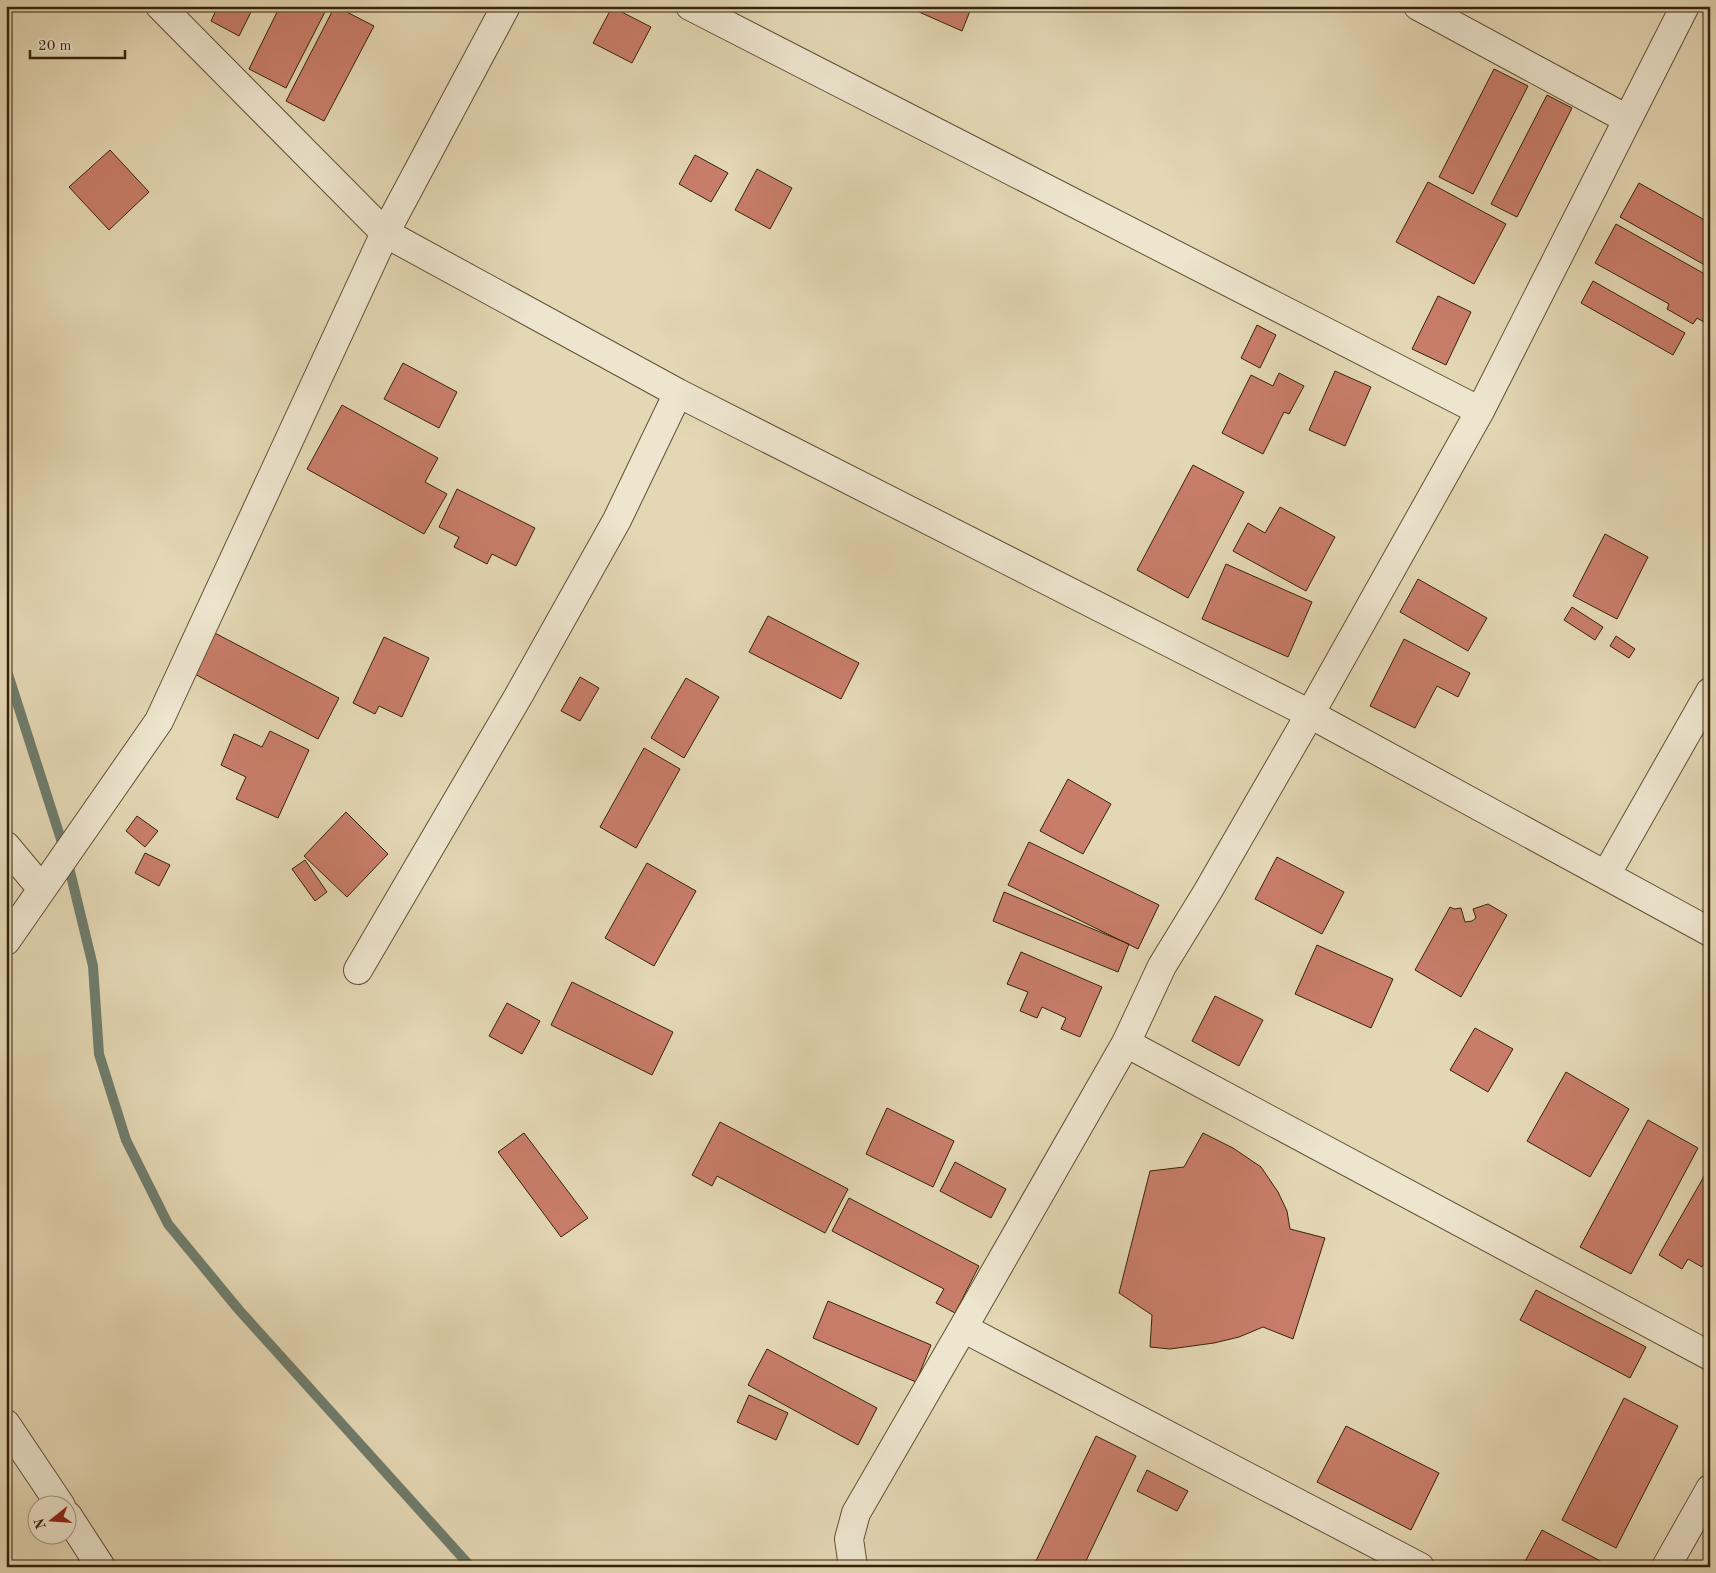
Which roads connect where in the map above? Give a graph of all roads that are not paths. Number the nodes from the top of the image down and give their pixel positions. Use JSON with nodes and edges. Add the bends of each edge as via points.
{"nodes":[{"id":1,"x":506,"y":6,"type":"edge"},
{"id":2,"x":690,"y":6,"type":"edge"},
{"id":3,"x":1418,"y":6,"type":"edge"},
{"id":4,"x":1685,"y":6,"type":"edge"},
{"id":5,"x":171,"y":11,"type":"edge"},
{"id":6,"x":1627,"y":120,"type":"junction"},
{"id":7,"x":384,"y":233,"type":"junction"},
{"id":8,"x":678,"y":393,"type":"junction"},
{"id":9,"x":1480,"y":411,"type":"junction"},
{"id":10,"x":1710,"y":692,"type":"edge"},
{"id":11,"x":1310,"y":714,"type":"junction"},
{"id":12,"x":6,"y":846,"type":"edge"},
{"id":13,"x":1606,"y":875,"type":"junction"},
{"id":14,"x":42,"y":889,"type":"junction"},
{"id":15,"x":1710,"y":932,"type":"edge"},
{"id":16,"x":6,"y":941,"type":"edge"},
{"id":17,"x":358,"y":970,"type":"dead end"},
{"id":18,"x":1126,"y":1043,"type":"junction"},
{"id":19,"x":963,"y":1328,"type":"junction"},
{"id":20,"x":1710,"y":1356,"type":"edge"},
{"id":21,"x":6,"y":1424,"type":"edge"},
{"id":22,"x":1710,"y":1489,"type":"edge"},
{"id":23,"x":54,"y":1496,"type":"edge"},
{"id":24,"x":78,"y":1531,"type":"edge"},
{"id":25,"x":102,"y":1567,"type":"edge"},
{"id":26,"x":853,"y":1567,"type":"edge"},
{"id":27,"x":1420,"y":1567,"type":"edge"},
{"id":28,"x":1666,"y":1567,"type":"edge"}],
"edges":[{"from":1,"to":7,"type":"street"},
{"from":2,"to":9,"type":"street"},
{"from":3,"to":6,"type":"street"},
{"from":4,"to":6,"type":"street"},
{"from":5,"to":7,"type":"street"},
{"from":6,"to":9,"type":"street"},
{"from":7,"to":8,"type":"street"},
{"from":7,"to":14,"type":"street","via":[[159,720]]},
{"from":8,"to":11,"type":"street"},
{"from":8,"to":17,"type":"street","via":[[612,528]]},
{"from":9,"to":11,"type":"street"},
{"from":10,"to":13,"type":"street"},
{"from":11,"to":13,"type":"street"},
{"from":11,"to":18,"type":"street","via":[[1162,966]]},
{"from":12,"to":14,"type":"street"},
{"from":13,"to":15,"type":"street"},
{"from":14,"to":16,"type":"street"},
{"from":18,"to":19,"type":"street"},
{"from":18,"to":20,"type":"street"},
{"from":19,"to":26,"type":"street","via":[[856,1513],[849,1539]]},
{"from":19,"to":27,"type":"street"},
{"from":21,"to":23,"type":"street"},
{"from":22,"to":28,"type":"street"},
{"from":24,"to":25,"type":"street"}]}
